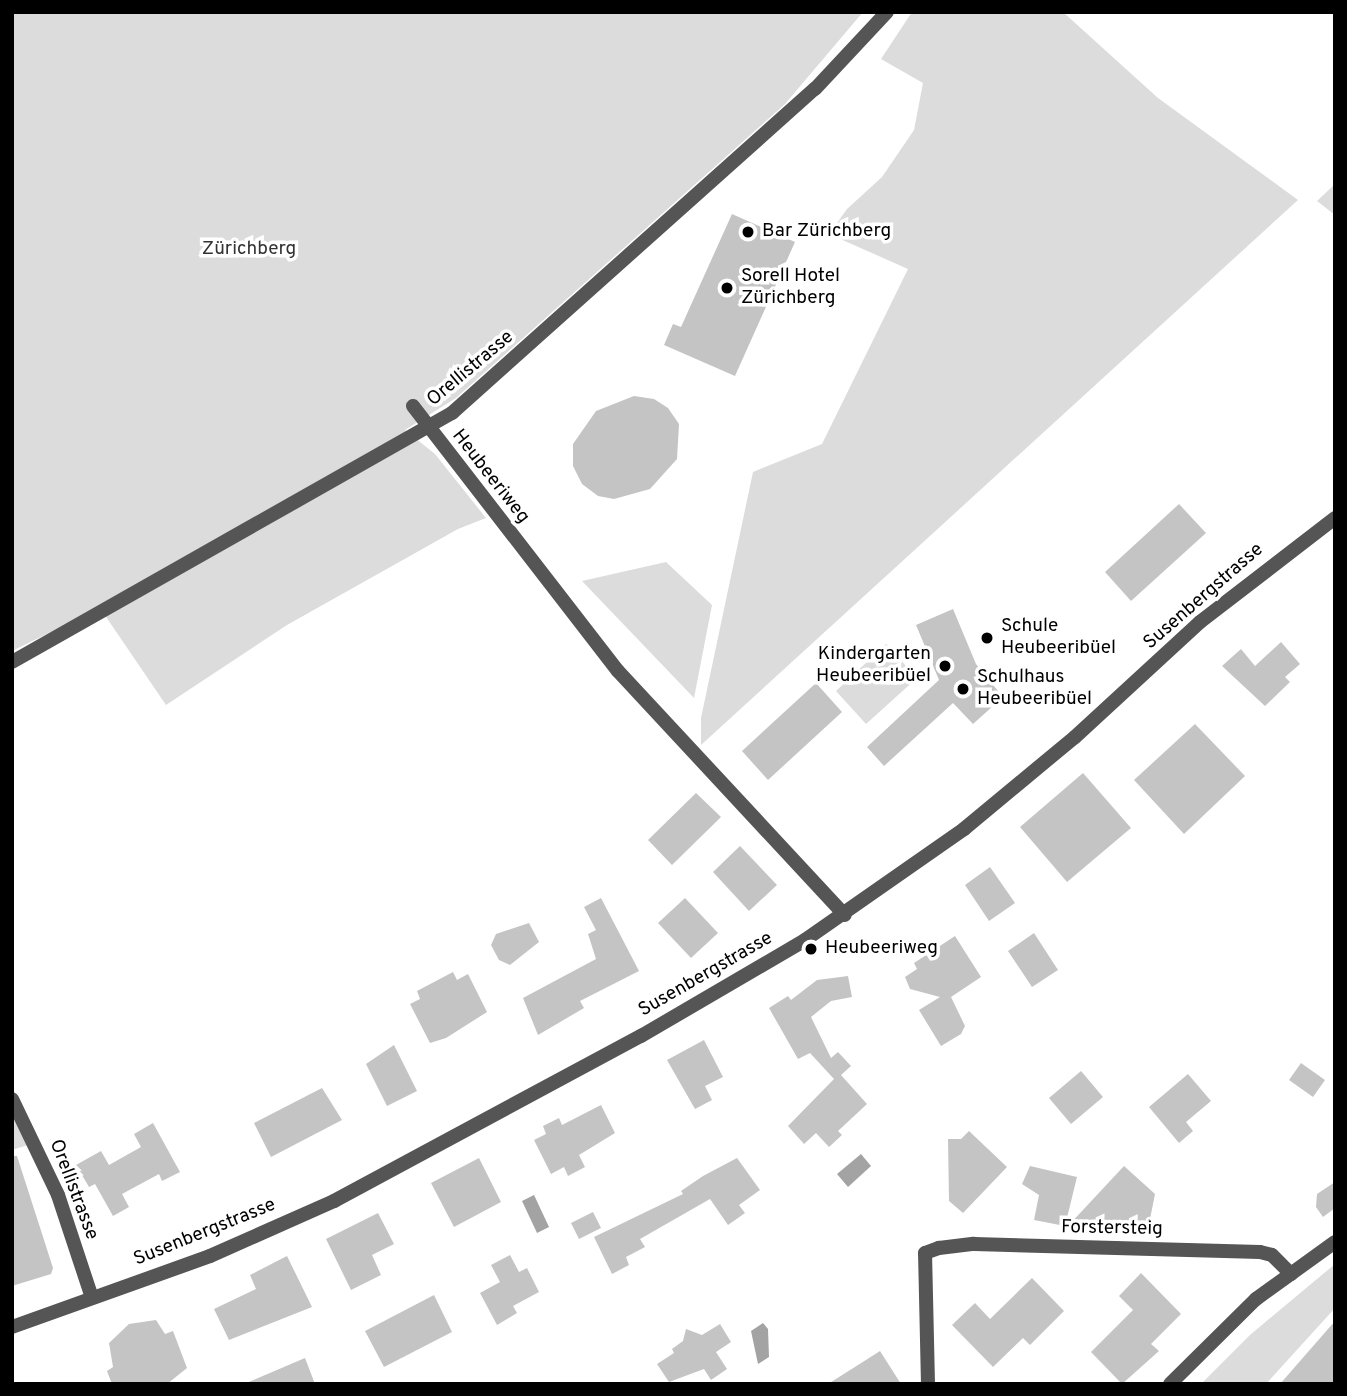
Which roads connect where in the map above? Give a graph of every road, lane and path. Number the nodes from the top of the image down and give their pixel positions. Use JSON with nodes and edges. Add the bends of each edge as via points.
{"nodes":[{"id":1,"x":887,"y":12,"type":"edge"},
{"id":2,"x":413,"y":406,"type":"dead end"},
{"id":3,"x":428,"y":429,"type":"junction"},
{"id":4,"x":1335,"y":518,"type":"edge"},
{"id":5,"x":12,"y":662,"type":"edge"},
{"id":6,"x":845,"y":915,"type":"junction"},
{"id":7,"x":12,"y":1099,"type":"edge"},
{"id":8,"x":1335,"y":1242,"type":"edge"},
{"id":9,"x":1291,"y":1275,"type":"junction"},
{"id":10,"x":92,"y":1298,"type":"junction"},
{"id":11,"x":12,"y":1327,"type":"edge"},
{"id":12,"x":928,"y":1384,"type":"edge"},
{"id":13,"x":1170,"y":1384,"type":"edge"}],
"edges":[{"from":1,"to":3,"type":"street","name":"Orellistrasse","via":[[816,89],[452,413]]},
{"from":2,"to":3,"type":"street","name":"Heubeeriweg"},
{"from":3,"to":5,"type":"street","name":"Orellistrasse"},
{"from":3,"to":6,"type":"street","name":"Heubeeriweg","via":[[618,671]]},
{"from":4,"to":6,"type":"street","name":"Susenbergstrasse","via":[[1200,622],[1075,737],[964,829]]},
{"from":6,"to":10,"type":"street","name":"Susenbergstrasse","via":[[640,1036],[402,1167],[210,1255]]},
{"from":7,"to":10,"type":"street","name":"Orellistrasse","via":[[58,1195]]},
{"from":8,"to":9,"type":"street"},
{"from":9,"to":12,"type":"street","name":"Forstersteig","via":[[1272,1255],[1260,1252],[974,1244],[925,1253]]},
{"from":9,"to":13,"type":"street","via":[[1256,1298]]},
{"from":10,"to":11,"type":"street","name":"Susenbergstrasse"}]}
